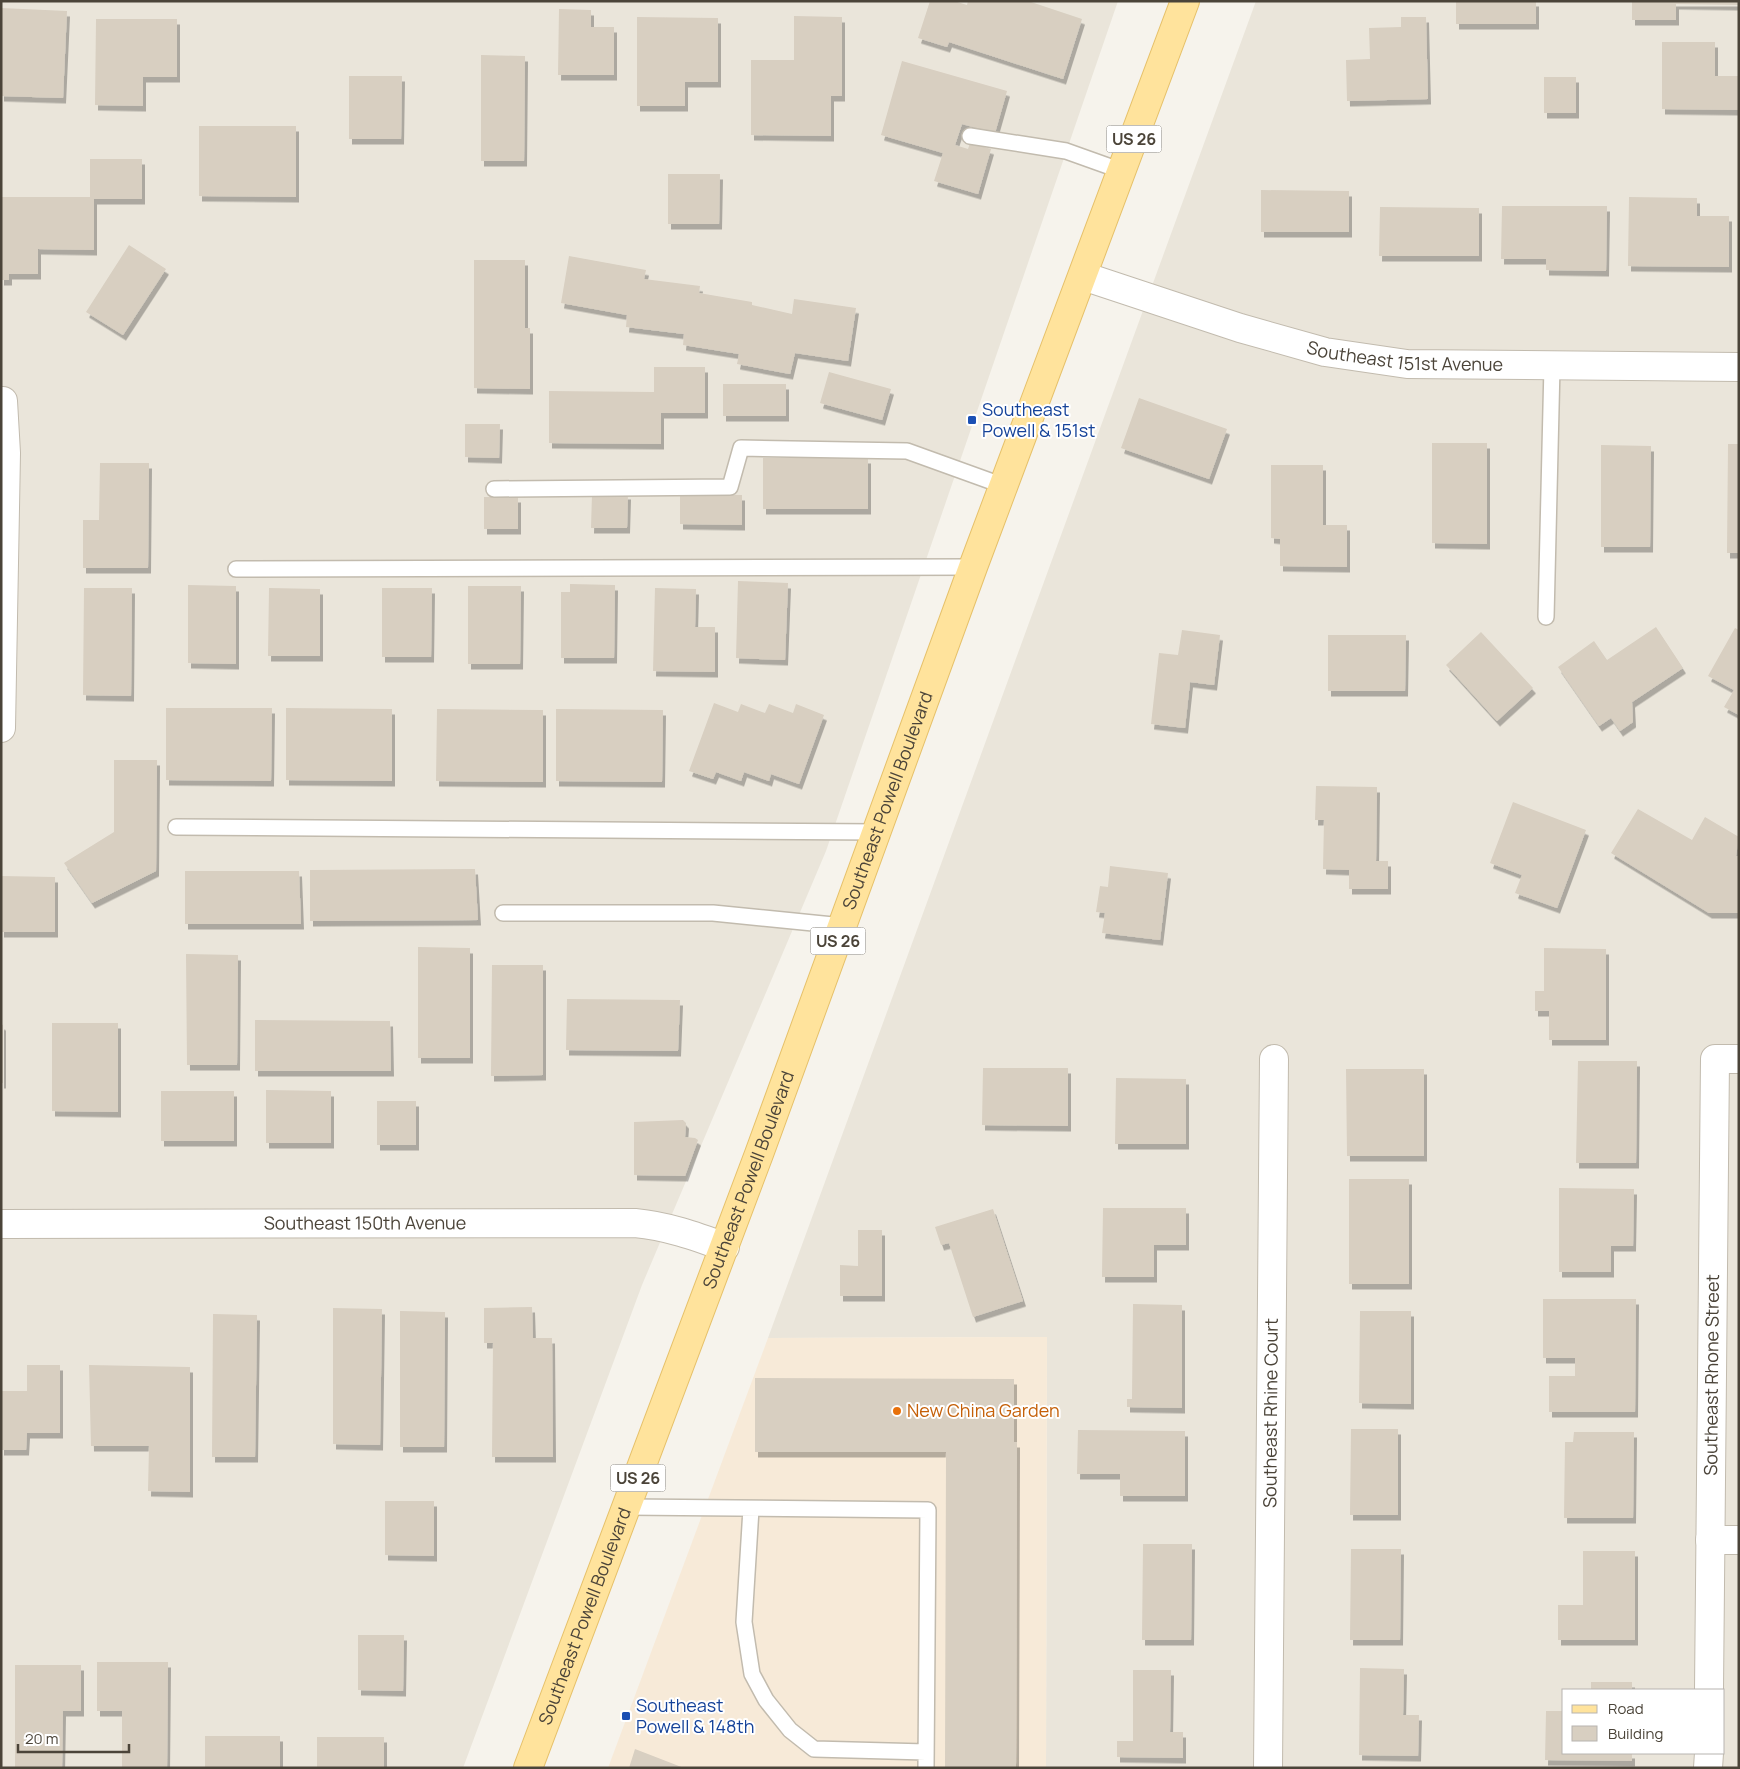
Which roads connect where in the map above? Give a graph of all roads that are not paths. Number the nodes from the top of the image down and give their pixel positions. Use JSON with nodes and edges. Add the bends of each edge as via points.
{"nodes":[{"id":1,"x":1184,"y":1,"type":"edge"},
{"id":2,"x":970,"y":136,"type":"dead end"},
{"id":3,"x":1122,"y":171,"type":"junction"},
{"id":4,"x":1083,"y":276,"type":"junction"},
{"id":5,"x":1552,"y":366,"type":"junction"},
{"id":6,"x":1739,"y":367,"type":"edge"},
{"id":7,"x":2,"y":401,"type":"edge"},
{"id":8,"x":1004,"y":486,"type":"junction"},
{"id":9,"x":494,"y":489,"type":"dead end"},
{"id":10,"x":974,"y":567,"type":"junction"},
{"id":11,"x":236,"y":569,"type":"dead end"},
{"id":12,"x":1546,"y":617,"type":"dead end"},
{"id":13,"x":1,"y":728,"type":"edge"},
{"id":14,"x":176,"y":827,"type":"dead end"},
{"id":15,"x":878,"y":832,"type":"junction"},
{"id":16,"x":503,"y":913,"type":"dead end"},
{"id":17,"x":844,"y":926,"type":"junction"},
{"id":18,"x":1274,"y":1059,"type":"dead end"},
{"id":19,"x":1727,"y":1059,"type":"edge"},
{"id":20,"x":1,"y":1224,"type":"edge"},
{"id":21,"x":725,"y":1247,"type":"junction"},
{"id":22,"x":627,"y":1507,"type":"junction"},
{"id":23,"x":751,"y":1509,"type":"junction"},
{"id":24,"x":1710,"y":1540,"type":"junction"},
{"id":25,"x":1739,"y":1540,"type":"edge"},
{"id":26,"x":1709,"y":1689,"type":"edge"},
{"id":27,"x":926,"y":1752,"type":"junction"},
{"id":28,"x":1708,"y":1754,"type":"edge"},
{"id":29,"x":528,"y":1768,"type":"edge"},
{"id":30,"x":926,"y":1768,"type":"edge"},
{"id":31,"x":1268,"y":1768,"type":"edge"},
{"id":32,"x":1708,"y":1768,"type":"edge"}],
"edges":[{"from":1,"to":3,"type":"main road","name":"Southeast Powell Boulevard","number":"US 26"},
{"from":2,"to":3,"type":"lane","via":[[1066,151]]},
{"from":3,"to":4,"type":"main road","name":"Southeast Powell Boulevard","number":"US 26"},
{"from":4,"to":5,"type":"street","name":"Southeast 151st Avenue","via":[[1324,352],[1408,364]]},
{"from":4,"to":8,"type":"main road","name":"Southeast Powell Boulevard","number":"US 26"},
{"from":5,"to":6,"type":"street","name":"Southeast 151st Avenue"},
{"from":5,"to":12,"type":"lane"},
{"from":7,"to":13,"type":"street","via":[[6,453]]},
{"from":8,"to":9,"type":"lane","via":[[907,451],[741,448],[730,487]]},
{"from":8,"to":10,"type":"main road","name":"Southeast Powell Boulevard","number":"US 26"},
{"from":10,"to":11,"type":"lane"},
{"from":10,"to":15,"type":"main road","name":"Southeast Powell Boulevard","number":"US 26"},
{"from":14,"to":15,"type":"lane"},
{"from":15,"to":17,"type":"main road","name":"Southeast Powell Boulevard","number":"US 26"},
{"from":16,"to":17,"type":"lane","via":[[714,913]]},
{"from":17,"to":21,"type":"main road","name":"Southeast Powell Boulevard","number":"US 26"},
{"from":18,"to":31,"type":"street","name":"Southeast Rhine Court"},
{"from":19,"to":24,"type":"street","name":"Southeast Rhone Street"},
{"from":20,"to":21,"type":"street","name":"Southeast 150th Avenue","via":[[636,1223],[681,1231]]},
{"from":21,"to":22,"type":"main road","name":"Southeast Powell Boulevard","number":"US 26"},
{"from":22,"to":23,"type":"lane"},
{"from":22,"to":29,"type":"main road","name":"Southeast Powell Boulevard","number":"US 26"},
{"from":23,"to":27,"type":"lane","via":[[744,1622],[752,1674],[766,1700],[790,1730],[814,1749]]},
{"from":23,"to":27,"type":"lane","via":[[928,1510]]},
{"from":24,"to":25,"type":"street"},
{"from":24,"to":26,"type":"street","name":"Southeast Rhone Street"},
{"from":27,"to":30,"type":"lane"},
{"from":28,"to":32,"type":"street"}]}
